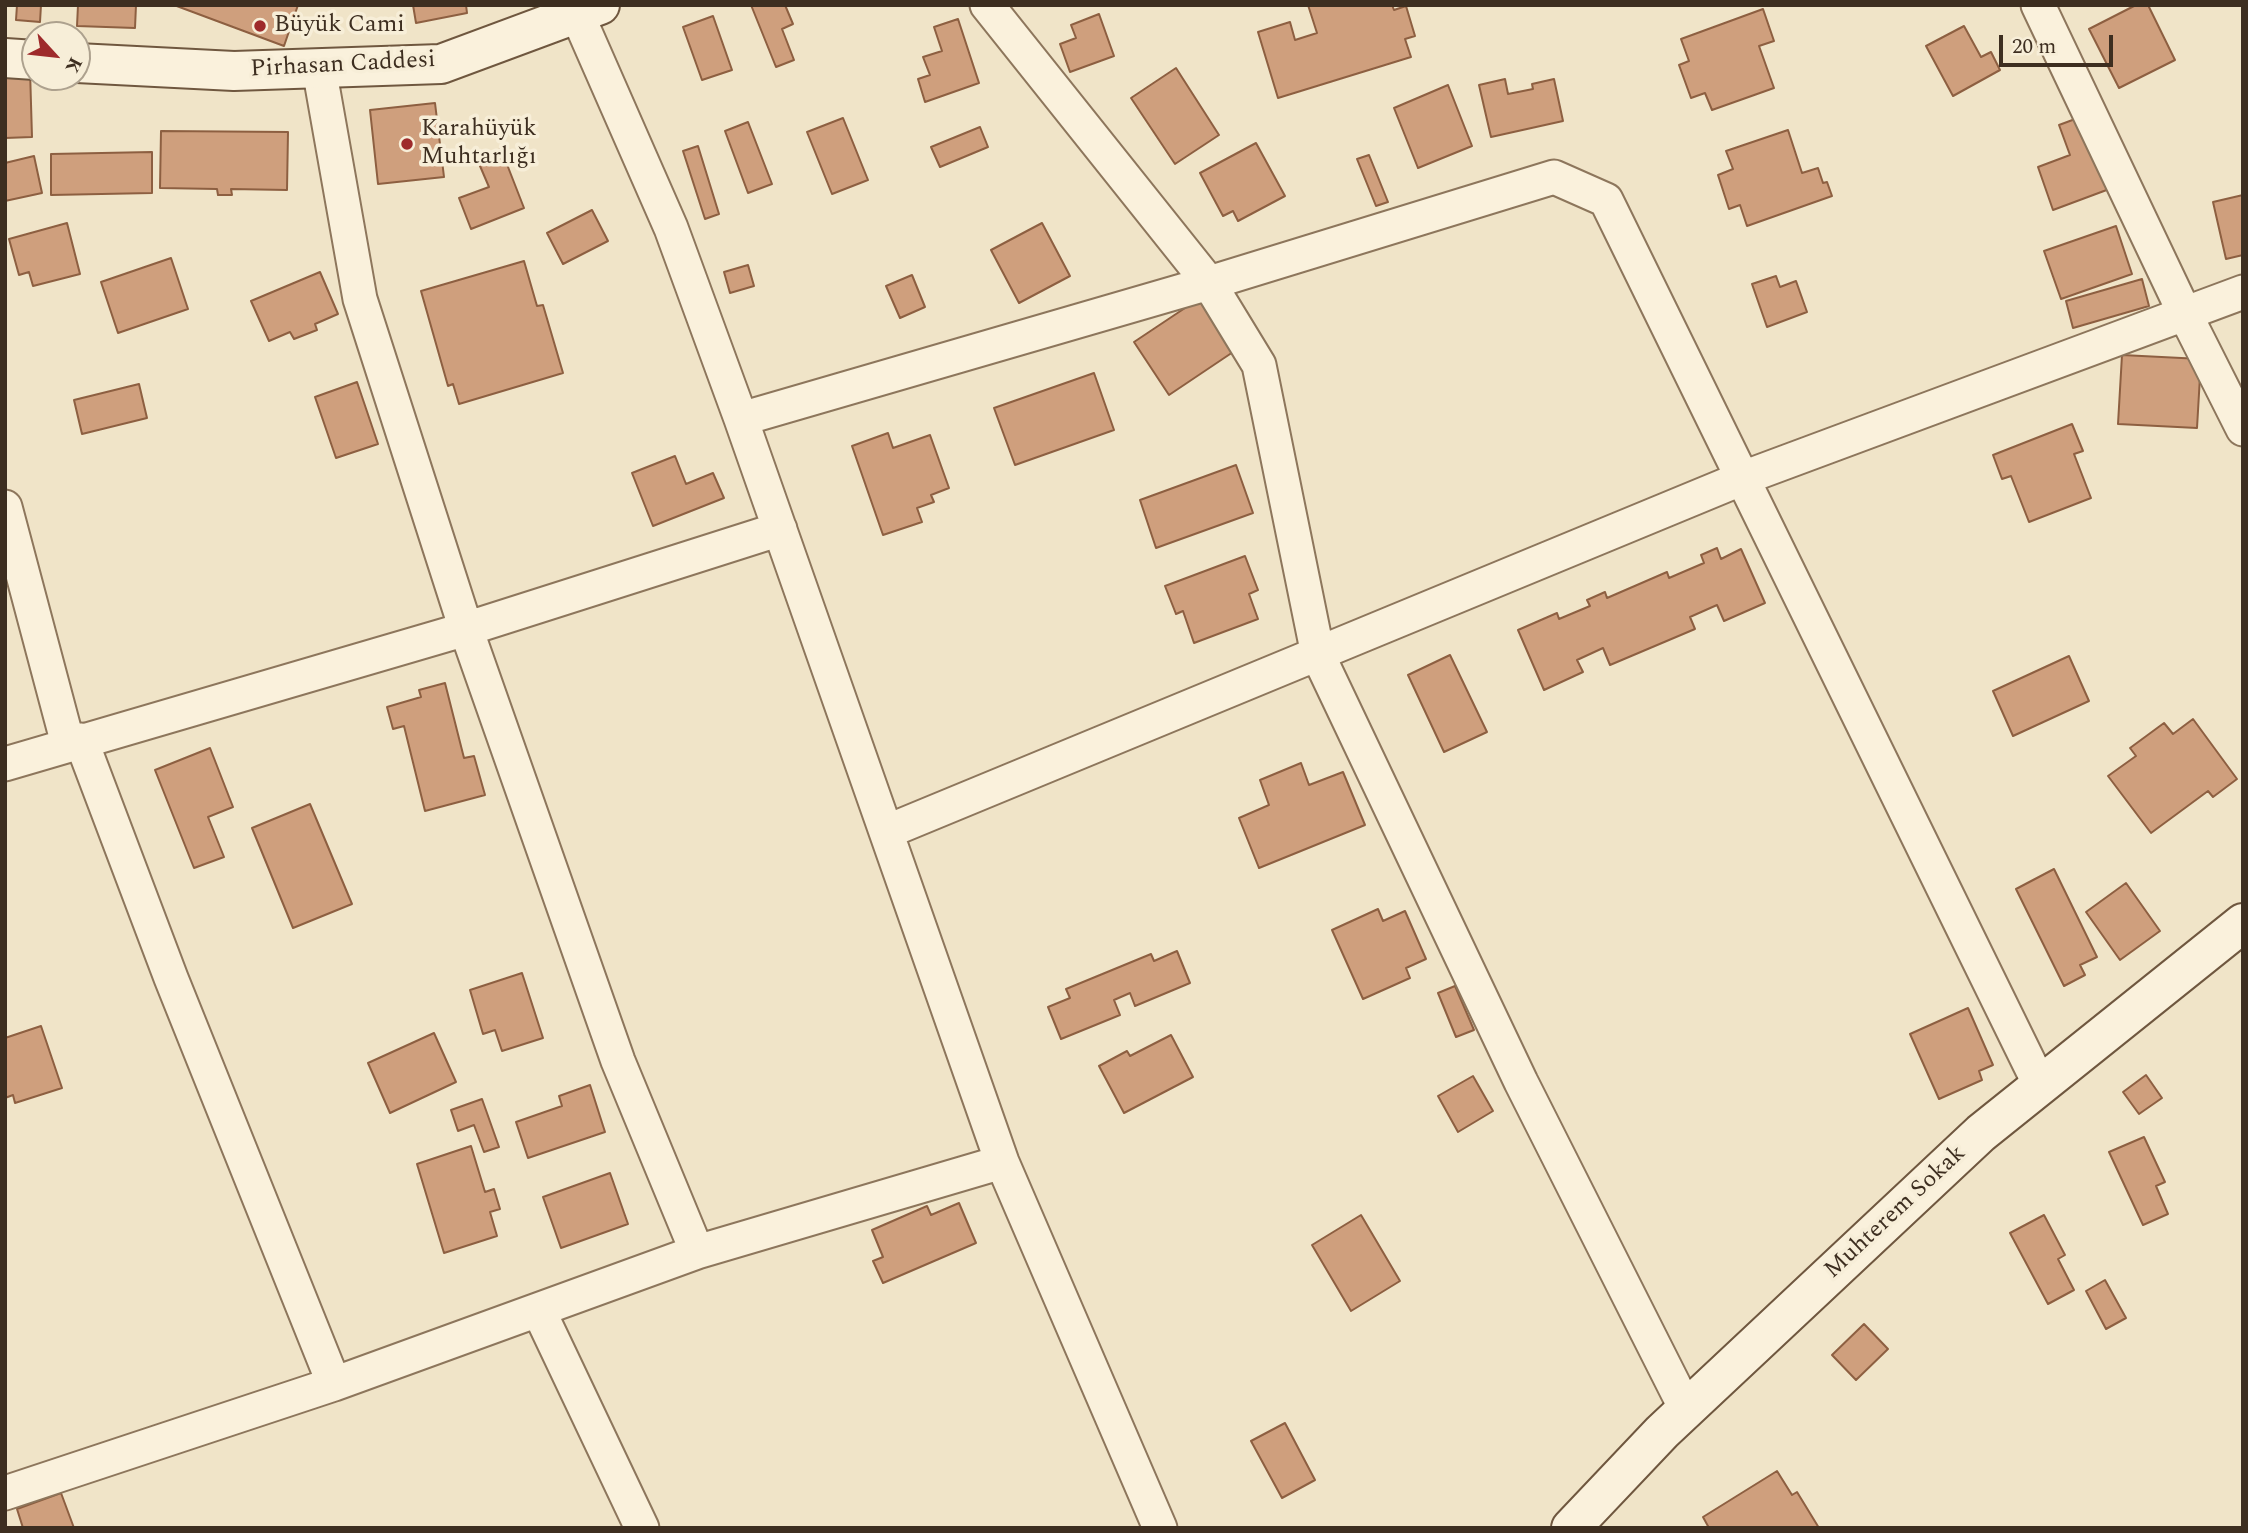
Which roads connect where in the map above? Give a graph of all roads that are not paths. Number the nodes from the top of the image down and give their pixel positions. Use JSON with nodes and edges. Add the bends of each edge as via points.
{"nodes":[{"id":1,"x":987,"y":5,"type":"edge"},
{"id":2,"x":2038,"y":5,"type":"edge"},
{"id":3,"x":584,"y":8,"type":"edge"},
{"id":4,"x":91,"y":63,"type":"edge"},
{"id":5,"x":319,"y":68,"type":"junction"},
{"id":6,"x":1209,"y":283,"type":"junction"},
{"id":7,"x":2243,"y":292,"type":"edge"},
{"id":8,"x":2185,"y":312,"type":"junction"},
{"id":9,"x":741,"y":419,"type":"junction"},
{"id":10,"x":2243,"y":429,"type":"edge"},
{"id":11,"x":1744,"y":478,"type":"junction"},
{"id":12,"x":5,"y":507,"type":"edge"},
{"id":13,"x":780,"y":529,"type":"junction"},
{"id":14,"x":466,"y":629,"type":"junction"},
{"id":15,"x":1318,"y":655,"type":"junction"},
{"id":16,"x":75,"y":742,"type":"junction"},
{"id":17,"x":5,"y":764,"type":"edge"},
{"id":18,"x":886,"y":832,"type":"junction"},
{"id":19,"x":2243,"y":923,"type":"edge"},
{"id":20,"x":2040,"y":1085,"type":"junction"},
{"id":21,"x":1002,"y":1162,"type":"junction"},
{"id":22,"x":697,"y":1252,"type":"junction"},
{"id":23,"x":539,"y":1311,"type":"junction"},
{"id":24,"x":334,"y":1384,"type":"junction"},
{"id":25,"x":1686,"y":1409,"type":"junction"},
{"id":26,"x":5,"y":1493,"type":"edge"},
{"id":27,"x":642,"y":1528,"type":"edge"},
{"id":28,"x":1160,"y":1528,"type":"edge"},
{"id":29,"x":1571,"y":1528,"type":"edge"}],
"edges":[{"from":1,"to":6,"type":"street"},
{"from":2,"to":8,"type":"street"},
{"from":3,"to":5,"type":"street","name":"Pirhasan Caddesi","via":[[441,64]]},
{"from":3,"to":9,"type":"street"},
{"from":4,"to":5,"type":"street","name":"Pirhasan Caddesi","via":[[234,72]]},
{"from":5,"to":14,"type":"street","via":[[360,299]]},
{"from":6,"to":9,"type":"street"},
{"from":6,"to":11,"type":"street","via":[[1553,177],[1606,200]]},
{"from":6,"to":15,"type":"street","via":[[1259,365]]},
{"from":7,"to":8,"type":"street"},
{"from":8,"to":10,"type":"street"},
{"from":8,"to":11,"type":"street"},
{"from":9,"to":13,"type":"street"},
{"from":11,"to":15,"type":"street"},
{"from":11,"to":20,"type":"street"},
{"from":12,"to":16,"type":"street"},
{"from":13,"to":14,"type":"street"},
{"from":13,"to":18,"type":"street"},
{"from":14,"to":16,"type":"street"},
{"from":14,"to":22,"type":"street","via":[[618,1061]]},
{"from":15,"to":18,"type":"street"},
{"from":15,"to":25,"type":"street","via":[[1521,1082]]},
{"from":16,"to":17,"type":"street"},
{"from":16,"to":24,"type":"street"},
{"from":18,"to":21,"type":"street"},
{"from":19,"to":20,"type":"street","name":"Muhterem Sokak"},
{"from":20,"to":25,"type":"street","name":"Muhterem Sokak","via":[[1981,1133]]},
{"from":21,"to":22,"type":"street"},
{"from":21,"to":28,"type":"street"},
{"from":22,"to":23,"type":"street"},
{"from":23,"to":24,"type":"street"},
{"from":23,"to":27,"type":"street"},
{"from":24,"to":26,"type":"street"},
{"from":25,"to":29,"type":"street","name":"Muhterem Sokak"}]}
